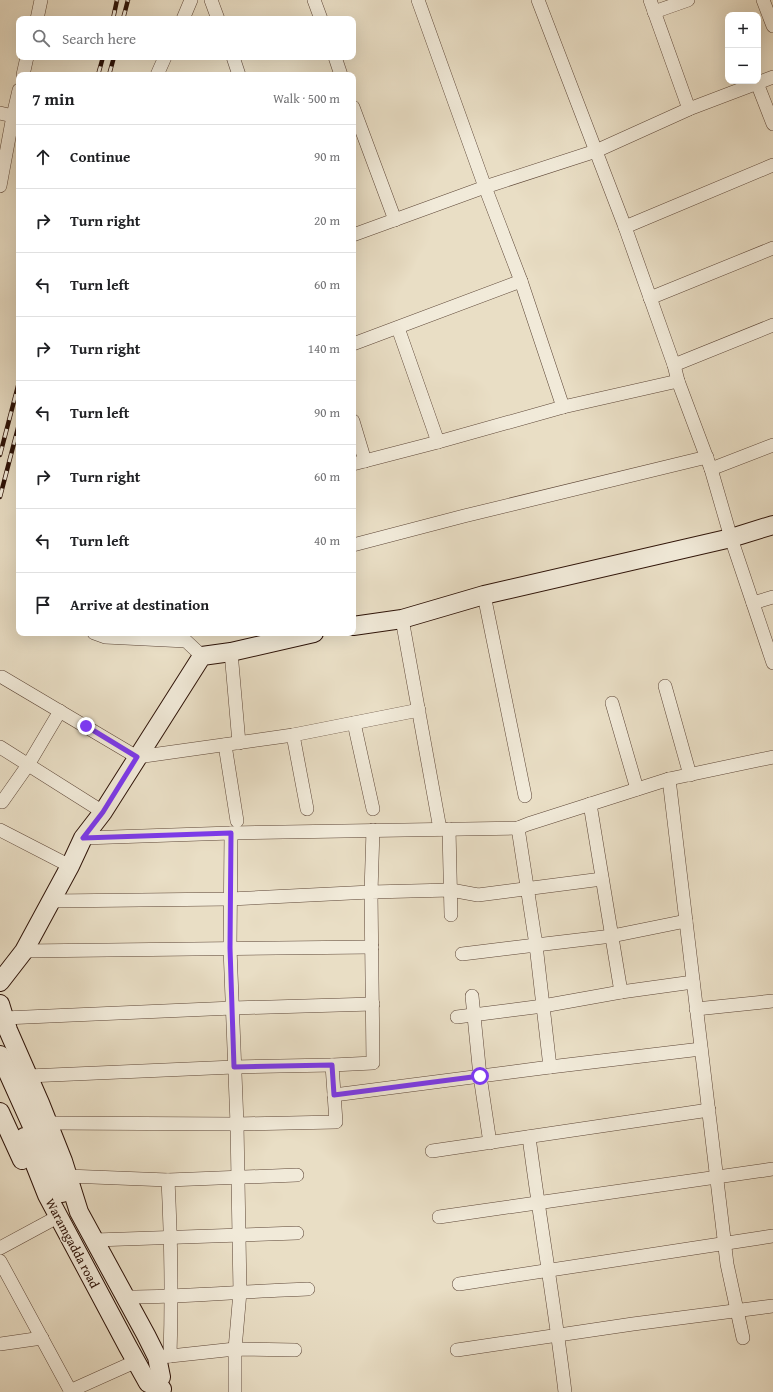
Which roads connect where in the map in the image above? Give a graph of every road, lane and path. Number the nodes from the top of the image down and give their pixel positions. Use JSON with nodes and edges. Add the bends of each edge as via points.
{"nodes":[{"id":1,"x":41,"y":0,"type":"edge"},
{"id":2,"x":191,"y":0,"type":"edge"},
{"id":3,"x":211,"y":0,"type":"edge"},
{"id":4,"x":314,"y":0,"type":"edge"},
{"id":5,"x":418,"y":0,"type":"edge"},
{"id":6,"x":538,"y":0,"type":"edge"},
{"id":7,"x":688,"y":0,"type":"edge"},
{"id":8,"x":763,"y":0,"type":"edge"},
{"id":9,"x":652,"y":6,"type":"edge"},
{"id":10,"x":38,"y":16,"type":"edge"},
{"id":11,"x":184,"y":16,"type":"edge"},
{"id":12,"x":217,"y":16,"type":"edge"},
{"id":13,"x":320,"y":16,"type":"edge"},
{"id":14,"x":773,"y":26,"type":"edge"},
{"id":15,"x":26,"y":60,"type":"edge"},
{"id":16,"x":164,"y":60,"type":"edge"},
{"id":17,"x":234,"y":60,"type":"edge"},
{"id":18,"x":336,"y":60,"type":"edge"},
{"id":19,"x":24,"y":72,"type":"edge"},
{"id":20,"x":158,"y":72,"type":"edge"},
{"id":21,"x":239,"y":72,"type":"edge"},
{"id":22,"x":340,"y":72,"type":"edge"},
{"id":23,"x":773,"y":77,"type":"edge"},
{"id":24,"x":761,"y":82,"type":"edge"},
{"id":25,"x":754,"y":84,"type":"edge"},
{"id":26,"x":757,"y":84,"type":"edge"},
{"id":27,"x":16,"y":96,"type":"edge"},
{"id":28,"x":689,"y":109,"type":"junction"},
{"id":29,"x":6,"y":115,"type":"edge"},
{"id":30,"x":356,"y":115,"type":"edge"},
{"id":31,"x":773,"y":124,"type":"edge"},
{"id":32,"x":596,"y":151,"type":"junction"},
{"id":33,"x":773,"y":165,"type":"edge"},
{"id":34,"x":0,"y":186,"type":"edge"},
{"id":35,"x":485,"y":187,"type":"junction"},
{"id":36,"x":395,"y":220,"type":"junction"},
{"id":37,"x":625,"y":228,"type":"junction"},
{"id":38,"x":356,"y":234,"type":"edge"},
{"id":39,"x":773,"y":248,"type":"edge"},
{"id":40,"x":521,"y":281,"type":"junction"},
{"id":41,"x":650,"y":298,"type":"junction"},
{"id":42,"x":773,"y":326,"type":"edge"},
{"id":43,"x":398,"y":328,"type":"junction"},
{"id":44,"x":356,"y":343,"type":"edge"},
{"id":45,"x":674,"y":365,"type":"junction"},
{"id":46,"x":678,"y":381,"type":"junction"},
{"id":47,"x":563,"y":407,"type":"junction"},
{"id":48,"x":356,"y":442,"type":"edge"},
{"id":49,"x":438,"y":442,"type":"junction"},
{"id":50,"x":773,"y":446,"type":"edge"},
{"id":51,"x":359,"y":463,"type":"edge"},
{"id":52,"x":709,"y":463,"type":"junction"},
{"id":53,"x":773,"y":525,"type":"edge"},
{"id":54,"x":732,"y":538,"type":"junction"},
{"id":55,"x":356,"y":544,"type":"edge"},
{"id":56,"x":484,"y":595,"type":"junction"},
{"id":57,"x":773,"y":597,"type":"edge"},
{"id":58,"x":753,"y":604,"type":"junction"},
{"id":59,"x":402,"y":619,"type":"junction"},
{"id":60,"x":356,"y":626,"type":"edge"},
{"id":61,"x":102,"y":636,"type":"edge"},
{"id":62,"x":301,"y":636,"type":"edge"},
{"id":63,"x":231,"y":652,"type":"junction"},
{"id":64,"x":202,"y":656,"type":"junction"},
{"id":65,"x":773,"y":664,"type":"edge"},
{"id":66,"x":2,"y":676,"type":"dead end"},
{"id":67,"x":665,"y":686,"type":"dead end"},
{"id":68,"x":612,"y":703,"type":"dead end"},
{"id":69,"x":419,"y":710,"type":"junction"},
{"id":70,"x":60,"y":711,"type":"junction"},
{"id":71,"x":354,"y":723,"type":"junction"},
{"id":72,"x":293,"y":735,"type":"junction"},
{"id":73,"x":239,"y":743,"type":"junction"},
{"id":74,"x":225,"y":745,"type":"junction"},
{"id":75,"x":0,"y":747,"type":"edge"},
{"id":76,"x":137,"y":757,"type":"junction"},
{"id":77,"x":773,"y":757,"type":"edge"},
{"id":78,"x":28,"y":765,"type":"junction"},
{"id":79,"x":690,"y":775,"type":"junction"},
{"id":80,"x":669,"y":779,"type":"junction"},
{"id":81,"x":636,"y":790,"type":"junction"},
{"id":82,"x":525,"y":796,"type":"dead end"},
{"id":83,"x":2,"y":802,"type":"dead end"},
{"id":84,"x":590,"y":804,"type":"junction"},
{"id":85,"x":307,"y":809,"type":"dead end"},
{"id":86,"x":373,"y":809,"type":"dead end"},
{"id":87,"x":103,"y":812,"type":"junction"},
{"id":88,"x":237,"y":821,"type":"dead end"},
{"id":89,"x":518,"y":828,"type":"junction"},
{"id":90,"x":445,"y":829,"type":"junction"},
{"id":91,"x":0,"y":830,"type":"edge"},
{"id":92,"x":372,"y":830,"type":"junction"},
{"id":93,"x":231,"y":833,"type":"junction"},
{"id":94,"x":83,"y":838,"type":"junction"},
{"id":95,"x":70,"y":866,"type":"junction"},
{"id":96,"x":602,"y":879,"type":"junction"},
{"id":97,"x":528,"y":889,"type":"junction"},
{"id":98,"x":451,"y":890,"type":"junction"},
{"id":99,"x":371,"y":892,"type":"junction"},
{"id":100,"x":230,"y":899,"type":"junction"},
{"id":101,"x":51,"y":901,"type":"junction"},
{"id":102,"x":451,"y":915,"type":"dead end"},
{"id":103,"x":686,"y":921,"type":"junction"},
{"id":104,"x":612,"y":936,"type":"junction"},
{"id":105,"x":536,"y":945,"type":"junction"},
{"id":106,"x":372,"y":947,"type":"junction"},
{"id":107,"x":230,"y":948,"type":"junction"},
{"id":108,"x":24,"y":951,"type":"junction"},
{"id":109,"x":462,"y":954,"type":"dead end"},
{"id":110,"x":0,"y":982,"type":"edge"},
{"id":111,"x":693,"y":982,"type":"junction"},
{"id":112,"x":621,"y":992,"type":"junction"},
{"id":113,"x":472,"y":996,"type":"dead end"},
{"id":114,"x":773,"y":1001,"type":"edge"},
{"id":115,"x":373,"y":1004,"type":"junction"},
{"id":116,"x":543,"y":1006,"type":"junction"},
{"id":117,"x":233,"y":1008,"type":"junction"},
{"id":118,"x":696,"y":1009,"type":"junction"},
{"id":119,"x":1,"y":1012,"type":"edge"},
{"id":120,"x":474,"y":1015,"type":"junction"},
{"id":121,"x":457,"y":1017,"type":"dead end"},
{"id":122,"x":701,"y":1049,"type":"junction"},
{"id":123,"x":0,"y":1055,"type":"edge"},
{"id":124,"x":332,"y":1065,"type":"junction"},
{"id":125,"x":234,"y":1067,"type":"junction"},
{"id":126,"x":550,"y":1067,"type":"junction"},
{"id":127,"x":28,"y":1076,"type":"junction"},
{"id":128,"x":480,"y":1076,"type":"junction"},
{"id":129,"x":0,"y":1084,"type":"edge"},
{"id":130,"x":334,"y":1095,"type":"junction"},
{"id":131,"x":709,"y":1110,"type":"junction"},
{"id":132,"x":0,"y":1112,"type":"edge"},
{"id":133,"x":48,"y":1123,"type":"junction"},
{"id":134,"x":237,"y":1124,"type":"junction"},
{"id":135,"x":529,"y":1137,"type":"junction"},
{"id":136,"x":490,"y":1143,"type":"junction"},
{"id":137,"x":432,"y":1151,"type":"dead end"},
{"id":138,"x":773,"y":1169,"type":"edge"},
{"id":139,"x":297,"y":1175,"type":"dead end"},
{"id":140,"x":68,"y":1176,"type":"junction"},
{"id":141,"x":237,"y":1177,"type":"junction"},
{"id":142,"x":717,"y":1178,"type":"junction"},
{"id":143,"x":168,"y":1180,"type":"junction"},
{"id":144,"x":537,"y":1203,"type":"junction"},
{"id":145,"x":439,"y":1217,"type":"dead end"},
{"id":146,"x":50,"y":1221,"type":"junction"},
{"id":147,"x":297,"y":1233,"type":"dead end"},
{"id":148,"x":240,"y":1235,"type":"junction"},
{"id":149,"x":773,"y":1236,"type":"edge"},
{"id":150,"x":171,"y":1237,"type":"junction"},
{"id":151,"x":95,"y":1240,"type":"junction"},
{"id":152,"x":724,"y":1243,"type":"junction"},
{"id":153,"x":0,"y":1248,"type":"edge"},
{"id":154,"x":0,"y":1261,"type":"edge"},
{"id":155,"x":548,"y":1270,"type":"junction"},
{"id":156,"x":459,"y":1284,"type":"dead end"},
{"id":157,"x":308,"y":1289,"type":"dead end"},
{"id":158,"x":240,"y":1292,"type":"junction"},
{"id":159,"x":126,"y":1296,"type":"junction"},
{"id":160,"x":172,"y":1297,"type":"junction"},
{"id":161,"x":773,"y":1306,"type":"edge"},
{"id":162,"x":737,"y":1311,"type":"junction"},
{"id":163,"x":559,"y":1335,"type":"junction"},
{"id":164,"x":42,"y":1338,"type":"junction"},
{"id":165,"x":742,"y":1338,"type":"dead end"},
{"id":166,"x":0,"y":1344,"type":"edge"},
{"id":167,"x":235,"y":1349,"type":"junction"},
{"id":168,"x":295,"y":1350,"type":"dead end"},
{"id":169,"x":457,"y":1350,"type":"dead end"},
{"id":170,"x":148,"y":1358,"type":"junction"},
{"id":171,"x":158,"y":1385,"type":"edge"},
{"id":172,"x":71,"y":1392,"type":"edge"},
{"id":173,"x":235,"y":1392,"type":"edge"},
{"id":174,"x":565,"y":1392,"type":"edge"}],
"edges":[{"from":1,"to":10,"type":"street"},
{"from":2,"to":11,"type":"street"},
{"from":3,"to":12,"type":"street"},
{"from":4,"to":13,"type":"street"},
{"from":5,"to":35,"type":"street"},
{"from":6,"to":32,"type":"street"},
{"from":7,"to":9,"type":"street"},
{"from":8,"to":14,"type":"street"},
{"from":9,"to":28,"type":"street"},
{"from":15,"to":19,"type":"street"},
{"from":16,"to":20,"type":"street"},
{"from":17,"to":21,"type":"street"},
{"from":18,"to":22,"type":"street"},
{"from":23,"to":24,"type":"street"},
{"from":25,"to":28,"type":"street"},
{"from":26,"to":31,"type":"street"},
{"from":27,"to":29,"type":"street"},
{"from":28,"to":32,"type":"street"},
{"from":29,"to":34,"type":"street"},
{"from":30,"to":36,"type":"street"},
{"from":32,"to":35,"type":"street"},
{"from":32,"to":37,"type":"street"},
{"from":33,"to":37,"type":"street"},
{"from":35,"to":36,"type":"street"},
{"from":35,"to":40,"type":"street"},
{"from":36,"to":38,"type":"street"},
{"from":37,"to":41,"type":"street"},
{"from":39,"to":41,"type":"street"},
{"from":40,"to":43,"type":"street"},
{"from":40,"to":47,"type":"street"},
{"from":41,"to":45,"type":"street"},
{"from":42,"to":45,"type":"street"},
{"from":43,"to":44,"type":"street"},
{"from":43,"to":49,"type":"street"},
{"from":45,"to":46,"type":"street"},
{"from":46,"to":47,"type":"street"},
{"from":46,"to":52,"type":"street"},
{"from":47,"to":49,"type":"street"},
{"from":48,"to":51,"type":"street"},
{"from":49,"to":51,"type":"street"},
{"from":50,"to":52,"type":"street"},
{"from":52,"to":54,"type":"street"},
{"from":52,"to":55,"type":"street","via":[[464,516]]},
{"from":53,"to":54,"type":"street"},
{"from":54,"to":56,"type":"street"},
{"from":54,"to":58,"type":"street"},
{"from":56,"to":59,"type":"street"},
{"from":56,"to":82,"type":"street"},
{"from":57,"to":58,"type":"street"},
{"from":58,"to":65,"type":"street"},
{"from":59,"to":60,"type":"street"},
{"from":59,"to":69,"type":"street"},
{"from":61,"to":64,"type":"street","via":[[186,641]]},
{"from":62,"to":63,"type":"street"},
{"from":63,"to":64,"type":"street"},
{"from":63,"to":73,"type":"street"},
{"from":64,"to":76,"type":"street"},
{"from":66,"to":70,"type":"street"},
{"from":67,"to":79,"type":"street"},
{"from":68,"to":81,"type":"street"},
{"from":69,"to":71,"type":"street"},
{"from":69,"to":90,"type":"street"},
{"from":70,"to":76,"type":"street"},
{"from":70,"to":78,"type":"street"},
{"from":71,"to":72,"type":"street"},
{"from":71,"to":86,"type":"street"},
{"from":72,"to":73,"type":"street"},
{"from":72,"to":85,"type":"street"},
{"from":73,"to":74,"type":"street"},
{"from":74,"to":76,"type":"street"},
{"from":74,"to":88,"type":"street"},
{"from":75,"to":78,"type":"street"},
{"from":76,"to":87,"type":"street"},
{"from":77,"to":79,"type":"street"},
{"from":78,"to":83,"type":"street"},
{"from":78,"to":87,"type":"street"},
{"from":79,"to":80,"type":"street"},
{"from":80,"to":81,"type":"street"},
{"from":80,"to":103,"type":"street"},
{"from":81,"to":84,"type":"street"},
{"from":84,"to":89,"type":"street"},
{"from":84,"to":96,"type":"street"},
{"from":87,"to":94,"type":"street"},
{"from":89,"to":90,"type":"street"},
{"from":89,"to":97,"type":"street"},
{"from":90,"to":92,"type":"street"},
{"from":90,"to":98,"type":"street"},
{"from":91,"to":95,"type":"street"},
{"from":92,"to":93,"type":"street"},
{"from":92,"to":99,"type":"street"},
{"from":93,"to":94,"type":"street"},
{"from":93,"to":100,"type":"street"},
{"from":94,"to":95,"type":"street"},
{"from":95,"to":101,"type":"street"},
{"from":96,"to":97,"type":"street"},
{"from":96,"to":104,"type":"street"},
{"from":97,"to":98,"type":"street","via":[[478,895]]},
{"from":97,"to":105,"type":"street"},
{"from":98,"to":99,"type":"street"},
{"from":98,"to":102,"type":"street"},
{"from":99,"to":100,"type":"street"},
{"from":99,"to":106,"type":"street"},
{"from":100,"to":101,"type":"street"},
{"from":100,"to":107,"type":"street"},
{"from":101,"to":108,"type":"street"},
{"from":103,"to":104,"type":"street"},
{"from":103,"to":111,"type":"street"},
{"from":104,"to":105,"type":"street"},
{"from":104,"to":112,"type":"street"},
{"from":105,"to":109,"type":"street"},
{"from":105,"to":116,"type":"street"},
{"from":106,"to":107,"type":"street"},
{"from":106,"to":115,"type":"street"},
{"from":107,"to":108,"type":"street"},
{"from":107,"to":117,"type":"street"},
{"from":108,"to":110,"type":"street"},
{"from":111,"to":112,"type":"street"},
{"from":111,"to":118,"type":"street"},
{"from":112,"to":116,"type":"street"},
{"from":113,"to":120,"type":"street"},
{"from":114,"to":118,"type":"street"},
{"from":115,"to":117,"type":"street"},
{"from":115,"to":124,"type":"street","via":[[373,1063]]},
{"from":116,"to":120,"type":"street"},
{"from":116,"to":126,"type":"street"},
{"from":117,"to":119,"type":"street"},
{"from":117,"to":125,"type":"street"},
{"from":118,"to":122,"type":"street"},
{"from":119,"to":127,"type":"street"},
{"from":120,"to":121,"type":"street"},
{"from":120,"to":128,"type":"street"},
{"from":122,"to":126,"type":"street"},
{"from":122,"to":131,"type":"street"},
{"from":123,"to":170,"type":"street","via":[[69,1211]]},
{"from":124,"to":125,"type":"street"},
{"from":124,"to":130,"type":"street"},
{"from":125,"to":127,"type":"street"},
{"from":125,"to":134,"type":"street"},
{"from":126,"to":128,"type":"street"},
{"from":127,"to":133,"type":"street"},
{"from":128,"to":130,"type":"street"},
{"from":128,"to":136,"type":"street"},
{"from":129,"to":170,"type":"street","name":"Waramgadda road","via":[[47,1195]]},
{"from":130,"to":134,"type":"street","via":[[336,1122]]},
{"from":131,"to":135,"type":"street"},
{"from":131,"to":142,"type":"street"},
{"from":132,"to":146,"type":"street"},
{"from":133,"to":134,"type":"street"},
{"from":133,"to":140,"type":"street"},
{"from":134,"to":141,"type":"street"},
{"from":135,"to":136,"type":"street"},
{"from":135,"to":144,"type":"street"},
{"from":136,"to":137,"type":"street"},
{"from":138,"to":142,"type":"street"},
{"from":139,"to":141,"type":"street"},
{"from":140,"to":143,"type":"street"},
{"from":140,"to":151,"type":"street","via":[[79,1212]]},
{"from":141,"to":143,"type":"street"},
{"from":141,"to":148,"type":"street"},
{"from":142,"to":144,"type":"street"},
{"from":142,"to":152,"type":"street"},
{"from":143,"to":150,"type":"street"},
{"from":144,"to":145,"type":"street"},
{"from":144,"to":155,"type":"street"},
{"from":146,"to":153,"type":"street"},
{"from":146,"to":170,"type":"street","via":[[117,1343]]},
{"from":147,"to":148,"type":"street"},
{"from":148,"to":150,"type":"street"},
{"from":148,"to":158,"type":"street"},
{"from":149,"to":152,"type":"street"},
{"from":150,"to":151,"type":"street"},
{"from":150,"to":160,"type":"street"},
{"from":151,"to":159,"type":"street"},
{"from":152,"to":155,"type":"street"},
{"from":152,"to":162,"type":"street"},
{"from":154,"to":164,"type":"street"},
{"from":155,"to":156,"type":"street"},
{"from":155,"to":163,"type":"street"},
{"from":157,"to":158,"type":"street"},
{"from":158,"to":160,"type":"street"},
{"from":158,"to":167,"type":"street"},
{"from":159,"to":160,"type":"street"},
{"from":159,"to":170,"type":"street"},
{"from":160,"to":170,"type":"street"},
{"from":161,"to":162,"type":"street"},
{"from":162,"to":163,"type":"street"},
{"from":162,"to":165,"type":"street"},
{"from":163,"to":169,"type":"street"},
{"from":163,"to":174,"type":"street"},
{"from":164,"to":166,"type":"street"},
{"from":164,"to":172,"type":"street"},
{"from":167,"to":168,"type":"street"},
{"from":167,"to":170,"type":"street"},
{"from":167,"to":173,"type":"street"},
{"from":170,"to":171,"type":"street","name":"Waramgadda road"},
{"from":170,"to":172,"type":"street"}]}
